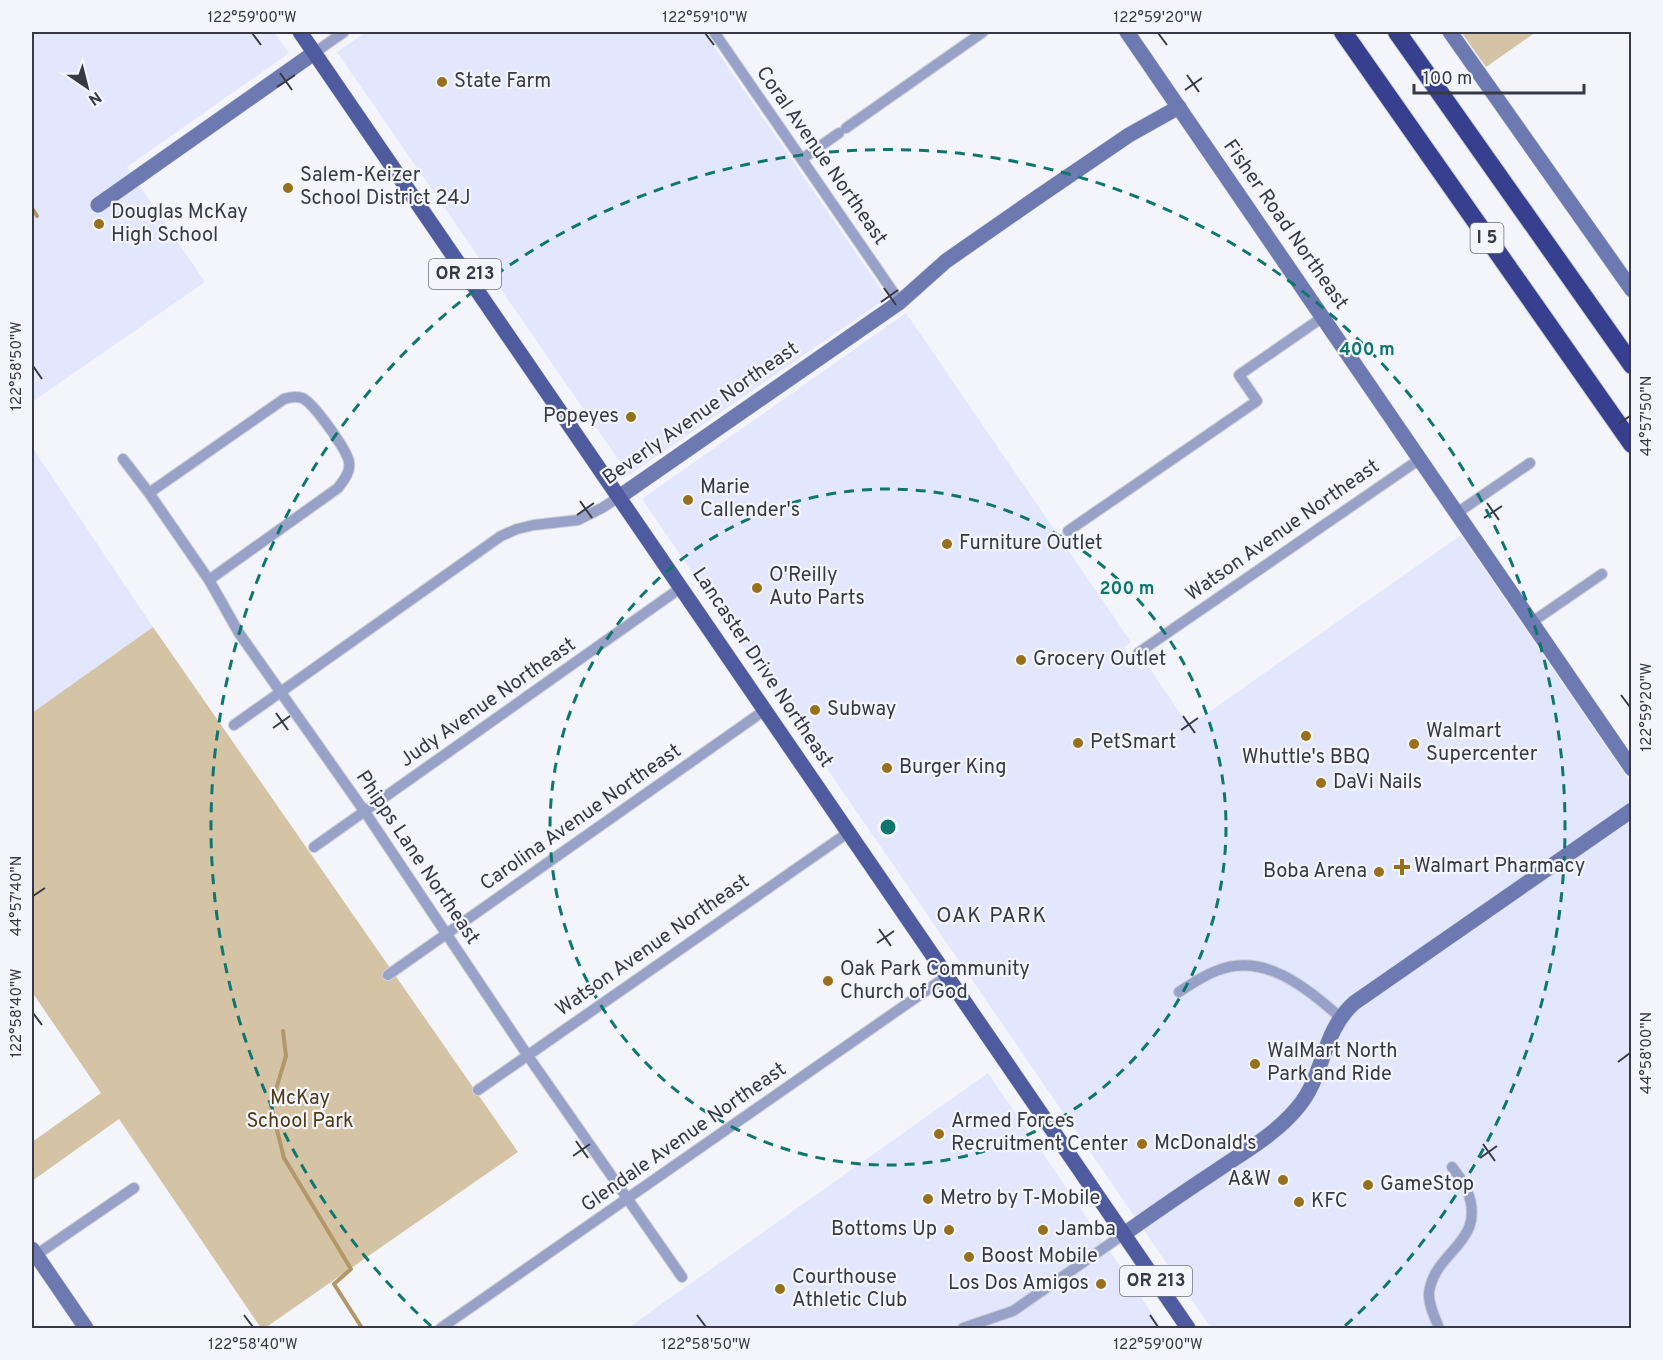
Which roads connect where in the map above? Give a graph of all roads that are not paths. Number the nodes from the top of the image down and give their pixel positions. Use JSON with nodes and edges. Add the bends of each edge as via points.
{"nodes":[{"id":1,"x":300,"y":32,"type":"edge"},
{"id":2,"x":344,"y":32,"type":"edge"},
{"id":3,"x":714,"y":32,"type":"edge"},
{"id":4,"x":984,"y":32,"type":"edge"},
{"id":5,"x":1127,"y":32,"type":"edge"},
{"id":6,"x":1343,"y":32,"type":"edge"},
{"id":7,"x":1397,"y":32,"type":"edge"},
{"id":8,"x":1450,"y":32,"type":"edge"},
{"id":9,"x":314,"y":53,"type":"junction"},
{"id":10,"x":1179,"y":106,"type":"junction"},
{"id":11,"x":802,"y":159,"type":"junction"},
{"id":12,"x":98,"y":205,"type":"dead end"},
{"id":13,"x":1632,"y":290,"type":"edge"},
{"id":14,"x":900,"y":302,"type":"junction"},
{"id":15,"x":1323,"y":317,"type":"junction"},
{"id":16,"x":1632,"y":365,"type":"edge"},
{"id":17,"x":1632,"y":444,"type":"edge"},
{"id":18,"x":123,"y":459,"type":"dead end"},
{"id":19,"x":1420,"y":459,"type":"junction"},
{"id":20,"x":1530,"y":464,"type":"dead end"},
{"id":21,"x":148,"y":493,"type":"junction"},
{"id":22,"x":618,"y":497,"type":"junction"},
{"id":23,"x":1457,"y":513,"type":"junction"},
{"id":24,"x":1068,"y":531,"type":"dead end"},
{"id":25,"x":1602,"y":574,"type":"dead end"},
{"id":26,"x":209,"y":580,"type":"junction"},
{"id":27,"x":682,"y":587,"type":"junction"},
{"id":28,"x":1532,"y":622,"type":"junction"},
{"id":29,"x":1138,"y":653,"type":"dead end"},
{"id":30,"x":281,"y":692,"type":"junction"},
{"id":31,"x":765,"y":710,"type":"junction"},
{"id":32,"x":234,"y":724,"type":"dead end"},
{"id":33,"x":1632,"y":769,"type":"edge"},
{"id":34,"x":1632,"y":810,"type":"edge"},
{"id":35,"x":365,"y":812,"type":"junction"},
{"id":36,"x":849,"y":832,"type":"junction"},
{"id":37,"x":314,"y":848,"type":"dead end"},
{"id":38,"x":447,"y":934,"type":"junction"},
{"id":39,"x":388,"y":975,"type":"dead end"},
{"id":40,"x":947,"y":976,"type":"junction"},
{"id":41,"x":1179,"y":992,"type":"dead end"},
{"id":42,"x":1340,"y":1017,"type":"junction"},
{"id":43,"x":528,"y":1056,"type":"junction"},
{"id":44,"x":478,"y":1090,"type":"dead end"},
{"id":45,"x":1452,"y":1167,"type":"dead end"},
{"id":46,"x":134,"y":1188,"type":"dead end"},
{"id":47,"x":628,"y":1199,"type":"junction"},
{"id":48,"x":1124,"y":1234,"type":"junction"},
{"id":49,"x":34,"y":1252,"type":"edge"},
{"id":50,"x":682,"y":1276,"type":"dead end"},
{"id":51,"x":86,"y":1329,"type":"edge"},
{"id":52,"x":441,"y":1329,"type":"edge"},
{"id":53,"x":963,"y":1329,"type":"edge"},
{"id":54,"x":1188,"y":1329,"type":"edge"},
{"id":55,"x":1439,"y":1329,"type":"edge"}],
"edges":[{"from":1,"to":9,"type":"main road","name":"Lancaster Drive Northeast","number":"OR 213"},
{"from":2,"to":9,"type":"street"},
{"from":3,"to":11,"type":"street","name":"Coral Avenue Northeast"},
{"from":4,"to":11,"type":"street"},
{"from":5,"to":10,"type":"street","name":"Fisher Road Northeast"},
{"from":6,"to":17,"type":"highway","number":"I 5"},
{"from":7,"to":16,"type":"highway","number":"I 5"},
{"from":8,"to":13,"type":"street"},
{"from":9,"to":12,"type":"street"},
{"from":9,"to":22,"type":"main road","name":"Lancaster Drive Northeast","number":"OR 213"},
{"from":10,"to":14,"type":"street","name":"Beverly Avenue Northeast","via":[[1129,135],[946,261]]},
{"from":10,"to":15,"type":"street","name":"Fisher Road Northeast"},
{"from":11,"to":14,"type":"street","name":"Coral Avenue Northeast"},
{"from":14,"to":22,"type":"street","name":"Beverly Avenue Northeast"},
{"from":15,"to":19,"type":"street","name":"Fisher Road Northeast"},
{"from":15,"to":24,"type":"street","via":[[1239,375],[1257,401]]},
{"from":18,"to":21,"type":"street","name":"Phipps Lane Northeast"},
{"from":19,"to":23,"type":"street","name":"Fisher Road Northeast"},
{"from":19,"to":29,"type":"street","name":"Watson Avenue Northeast"},
{"from":20,"to":23,"type":"street"},
{"from":21,"to":26,"type":"street","name":"Phipps Lane Northeast"},
{"from":21,"to":26,"type":"street","via":[[275,403],[295,397],[312,404],[345,452],[349,462],[345,478],[338,488]]},
{"from":22,"to":27,"type":"main road","name":"Lancaster Drive Northeast","number":"OR 213"},
{"from":22,"to":30,"type":"street","name":"Beverly Avenue Northeast","via":[[578,520],[534,525],[501,536]]},
{"from":23,"to":28,"type":"street","name":"Fisher Road Northeast"},
{"from":25,"to":28,"type":"street"},
{"from":26,"to":30,"type":"street","name":"Phipps Lane Northeast","via":[[239,633]]},
{"from":27,"to":31,"type":"main road","name":"Lancaster Drive Northeast","number":"OR 213"},
{"from":27,"to":35,"type":"street","name":"Judy Avenue Northeast"},
{"from":28,"to":33,"type":"street","name":"Fisher Road Northeast"},
{"from":30,"to":32,"type":"street","name":"Beverly Avenue Northeast"},
{"from":30,"to":35,"type":"street","name":"Phipps Lane Northeast"},
{"from":31,"to":36,"type":"main road","name":"Lancaster Drive Northeast","number":"OR 213"},
{"from":31,"to":38,"type":"street","name":"Carolina Avenue Northeast"},
{"from":34,"to":42,"type":"street","via":[[1354,1003]]},
{"from":35,"to":37,"type":"street","name":"Judy Avenue Northeast"},
{"from":35,"to":38,"type":"street","name":"Phipps Lane Northeast"},
{"from":36,"to":40,"type":"main road","name":"Lancaster Drive Northeast","number":"OR 213"},
{"from":36,"to":43,"type":"street","name":"Watson Avenue Northeast"},
{"from":38,"to":39,"type":"street","name":"Carolina Avenue Northeast"},
{"from":38,"to":43,"type":"street","name":"Phipps Lane Northeast"},
{"from":40,"to":47,"type":"street","name":"Glendale Avenue Northeast"},
{"from":40,"to":48,"type":"main road","name":"Lancaster Drive Northeast","number":"OR 213"},
{"from":41,"to":42,"type":"street","via":[[1218,969],[1252,964],[1286,976]]},
{"from":42,"to":48,"type":"street","via":[[1309,1092],[1290,1117]]},
{"from":43,"to":44,"type":"street","name":"Watson Avenue Northeast"},
{"from":43,"to":47,"type":"street","name":"Phipps Lane Northeast"},
{"from":45,"to":55,"type":"street","via":[[1467,1189],[1472,1208],[1469,1230],[1434,1275],[1428,1294]]},
{"from":46,"to":49,"type":"street"},
{"from":47,"to":50,"type":"street","name":"Phipps Lane Northeast"},
{"from":47,"to":52,"type":"street","name":"Glendale Avenue Northeast"},
{"from":48,"to":53,"type":"street","via":[[1013,1311]]},
{"from":48,"to":54,"type":"main road","name":"Lancaster Drive Northeast","number":"OR 213"},
{"from":49,"to":51,"type":"street"}]}
